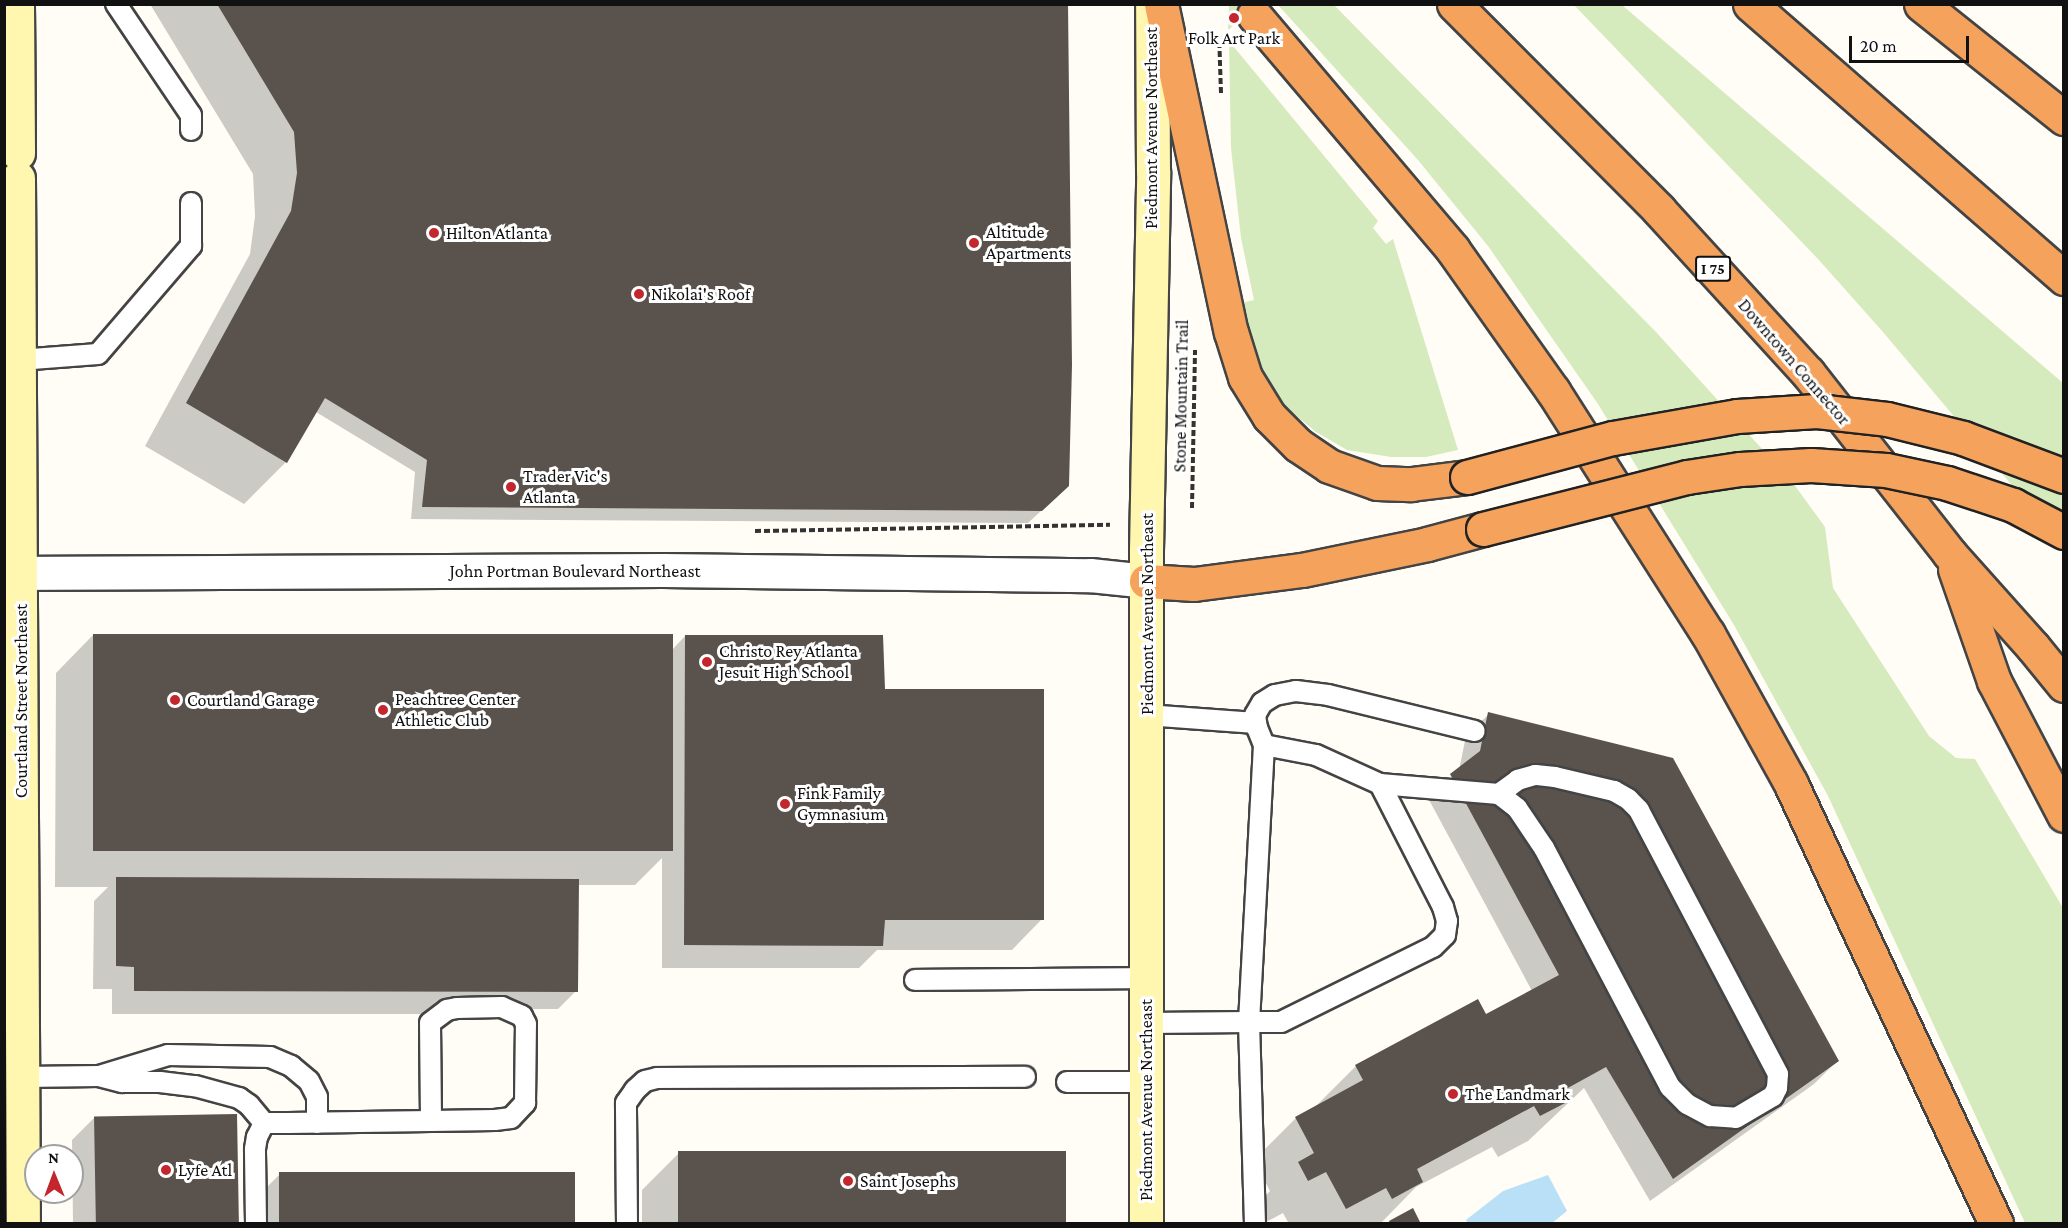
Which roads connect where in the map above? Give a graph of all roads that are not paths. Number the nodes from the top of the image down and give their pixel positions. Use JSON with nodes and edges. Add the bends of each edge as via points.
{"nodes":[{"id":1,"x":17,"y":4,"type":"edge"},
{"id":2,"x":116,"y":4,"type":"edge"},
{"id":3,"x":1152,"y":4,"type":"edge"},
{"id":4,"x":1161,"y":4,"type":"edge"},
{"id":5,"x":1454,"y":4,"type":"edge"},
{"id":6,"x":1750,"y":4,"type":"edge"},
{"id":7,"x":1921,"y":4,"type":"edge"},
{"id":8,"x":1254,"y":15,"type":"dead end"},
{"id":9,"x":1993,"y":61,"type":"junction"},
{"id":10,"x":2064,"y":103,"type":"edge"},
{"id":11,"x":2064,"y":118,"type":"edge"},
{"id":12,"x":191,"y":130,"type":"dead end"},
{"id":13,"x":191,"y":203,"type":"dead end"},
{"id":14,"x":2064,"y":278,"type":"edge"},
{"id":15,"x":19,"y":360,"type":"junction"},
{"id":16,"x":2064,"y":476,"type":"edge"},
{"id":17,"x":2064,"y":532,"type":"edge"},
{"id":18,"x":1949,"y":553,"type":"junction"},
{"id":19,"x":12,"y":573,"type":"edge"},
{"id":20,"x":1146,"y":581,"type":"junction"},
{"id":21,"x":2064,"y":685,"type":"edge"},
{"id":22,"x":1146,"y":715,"type":"junction"},
{"id":23,"x":1256,"y":723,"type":"junction"},
{"id":24,"x":1475,"y":731,"type":"dead end"},
{"id":25,"x":1264,"y":745,"type":"junction"},
{"id":26,"x":1380,"y":784,"type":"junction"},
{"id":27,"x":1499,"y":794,"type":"junction"},
{"id":28,"x":2064,"y":815,"type":"edge"},
{"id":29,"x":1146,"y":978,"type":"junction"},
{"id":30,"x":915,"y":980,"type":"dead end"},
{"id":31,"x":1249,"y":1022,"type":"junction"},
{"id":32,"x":1147,"y":1023,"type":"junction"},
{"id":33,"x":99,"y":1076,"type":"junction"},
{"id":34,"x":23,"y":1077,"type":"junction"},
{"id":35,"x":1025,"y":1077,"type":"dead end"},
{"id":36,"x":1067,"y":1082,"type":"dead end"},
{"id":37,"x":1146,"y":1082,"type":"junction"},
{"id":38,"x":431,"y":1121,"type":"junction"},
{"id":39,"x":264,"y":1123,"type":"junction"},
{"id":40,"x":317,"y":1123,"type":"junction"},
{"id":41,"x":14,"y":1183,"type":"edge"},
{"id":42,"x":23,"y":1224,"type":"edge"},
{"id":43,"x":256,"y":1224,"type":"edge"},
{"id":44,"x":627,"y":1224,"type":"edge"},
{"id":45,"x":1146,"y":1224,"type":"edge"},
{"id":46,"x":1255,"y":1224,"type":"edge"},
{"id":47,"x":1996,"y":1224,"type":"edge"}],
"edges":[{"from":1,"to":15,"type":"main road","name":"Courtland Street Northeast"},
{"from":2,"to":12,"type":"lane","via":[[191,115]]},
{"from":3,"to":20,"type":"main road","name":"Piedmont Avenue Northeast"},
{"from":4,"to":16,"type":"highway","bridge":true,"via":[[1230,332],[1245,377],[1269,416],[1299,445],[1329,466],[1377,483],[1411,484],[1467,477],[1613,438],[1737,416],[1817,411],[1887,419],[1962,438]]},
{"from":5,"to":18,"type":"highway","name":"Downtown Connector","number":"I 75","via":[[1659,210],[1808,373]]},
{"from":6,"to":14,"type":"highway"},
{"from":7,"to":9,"type":"highway"},
{"from":8,"to":47,"type":"highway","via":[[1453,250],[1553,391],[1708,634],[1791,784]]},
{"from":9,"to":10,"type":"highway"},
{"from":9,"to":11,"type":"highway"},
{"from":13,"to":15,"type":"lane","via":[[191,246],[98,354]]},
{"from":15,"to":19,"type":"main road","name":"Courtland Street Northeast"},
{"from":17,"to":20,"type":"highway","bridge":true,"via":[[2013,506],[1947,483],[1886,470],[1811,465],[1687,477],[1427,544],[1302,570],[1194,584]]},
{"from":18,"to":21,"type":"highway","name":"Downtown Connector","number":"I 75"},
{"from":18,"to":28,"type":"highway","via":[[1994,681]]},
{"from":19,"to":20,"type":"street","name":"John Portman Boulevard Northeast","via":[[663,570],[1090,575]]},
{"from":19,"to":34,"type":"main road","name":"Courtland Street Northeast"},
{"from":20,"to":22,"type":"main road","name":"Piedmont Avenue Northeast"},
{"from":22,"to":23,"type":"lane"},
{"from":22,"to":29,"type":"main road","name":"Piedmont Avenue Northeast"},
{"from":23,"to":24,"type":"lane","via":[[1263,703],[1275,695],[1296,691],[1328,695]]},
{"from":23,"to":25,"type":"lane"},
{"from":25,"to":26,"type":"lane","via":[[1316,755]]},
{"from":25,"to":31,"type":"lane"},
{"from":26,"to":27,"type":"lane"},
{"from":26,"to":31,"type":"lane","via":[[1443,907],[1445,934],[1433,947],[1281,1022]]},
{"from":27,"to":27,"type":"lane","via":[[1517,808],[1544,848],[1670,1087],[1687,1104],[1710,1116],[1736,1118],[1773,1096],[1778,1088],[1778,1074],[1639,810],[1614,791],[1555,777],[1534,775],[1518,780]]},
{"from":29,"to":30,"type":"lane"},
{"from":29,"to":32,"type":"main road","name":"Piedmont Avenue Northeast"},
{"from":31,"to":32,"type":"lane"},
{"from":31,"to":46,"type":"lane"},
{"from":32,"to":37,"type":"main road","name":"Piedmont Avenue Northeast"},
{"from":33,"to":34,"type":"lane"},
{"from":33,"to":39,"type":"lane","via":[[122,1082],[160,1082],[206,1089],[239,1098]]},
{"from":33,"to":40,"type":"lane","via":[[168,1055],[270,1057],[291,1066],[309,1081],[317,1097]]},
{"from":34,"to":41,"type":"main road","name":"Courtland Street Northeast"},
{"from":35,"to":44,"type":"lane","via":[[645,1081],[626,1103]]},
{"from":36,"to":37,"type":"lane"},
{"from":37,"to":45,"type":"main road","name":"Piedmont Avenue Northeast"},
{"from":38,"to":38,"type":"lane","via":[[495,1120],[511,1118],[521,1110],[526,1081],[526,1024],[522,1016],[502,1007],[457,1008],[447,1010],[430,1023]]},
{"from":38,"to":40,"type":"lane"},
{"from":39,"to":40,"type":"lane"},
{"from":39,"to":43,"type":"lane","via":[[255,1149]]},
{"from":41,"to":42,"type":"main road","name":"Courtland Street Northeast"}]}
